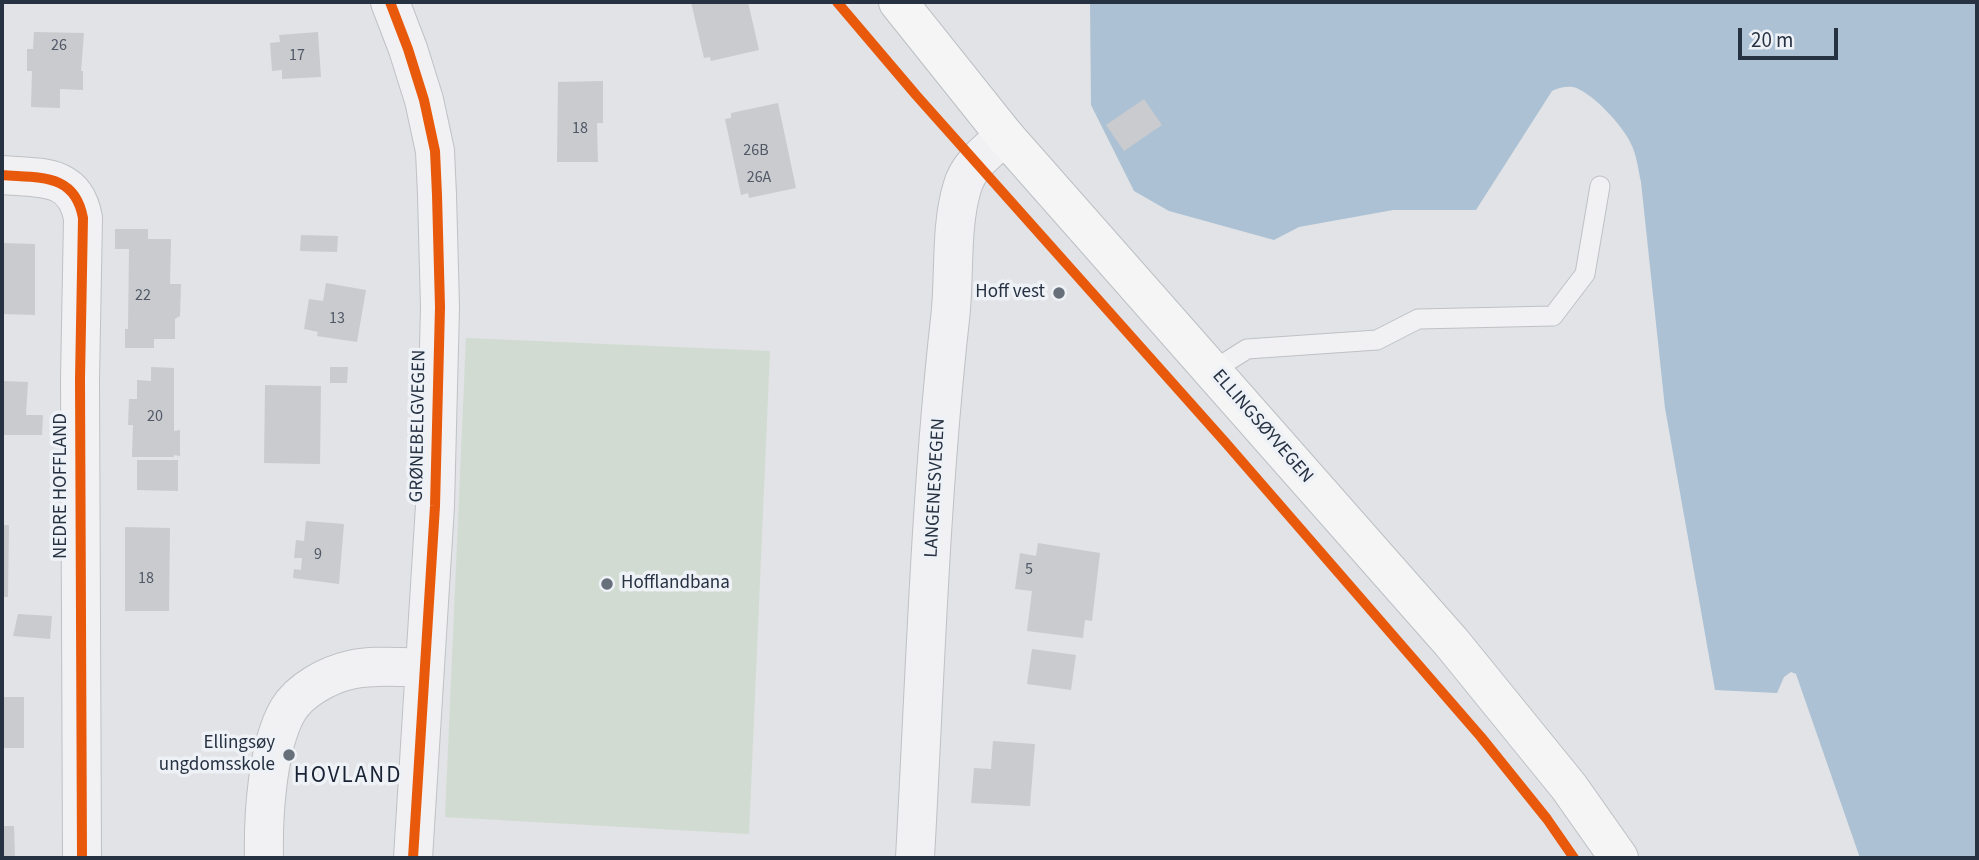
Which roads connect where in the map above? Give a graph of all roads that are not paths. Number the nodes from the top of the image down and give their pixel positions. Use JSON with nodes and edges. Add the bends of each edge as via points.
{"nodes":[{"id":1,"x":390,"y":2,"type":"edge"},
{"id":2,"x":898,"y":2,"type":"edge"},
{"id":3,"x":1005,"y":136,"type":"junction"},
{"id":4,"x":2,"y":175,"type":"edge"},
{"id":5,"x":1600,"y":186,"type":"dead end"},
{"id":6,"x":1212,"y":371,"type":"junction"},
{"id":7,"x":425,"y":667,"type":"junction"},
{"id":8,"x":82,"y":858,"type":"edge"},
{"id":9,"x":264,"y":858,"type":"edge"},
{"id":10,"x":413,"y":858,"type":"edge"},
{"id":11,"x":915,"y":858,"type":"edge"},
{"id":12,"x":1619,"y":858,"type":"edge"}],
"edges":[{"from":1,"to":7,"type":"street","name":"GRØNEBELGVEGEN","via":[[424,100],[437,184],[435,506]]},
{"from":2,"to":3,"type":"main road","name":"ELLINGSØYVEGEN"},
{"from":3,"to":6,"type":"main road","name":"ELLINGSØYVEGEN"},
{"from":3,"to":11,"type":"street","name":"LANGENESVEGEN","via":[[968,172],[957,211],[941,400]]},
{"from":4,"to":8,"type":"street","name":"NEDRE HOFFLAND","via":[[34,177],[71,188],[83,218]]},
{"from":5,"to":6,"type":"lane","via":[[1585,274],[1553,316],[1418,319],[1377,340],[1247,349]]},
{"from":6,"to":12,"type":"main road","name":"ELLINGSØYVEGEN","via":[[1479,675]]},
{"from":7,"to":9,"type":"street","via":[[349,670],[320,680],[289,708],[271,761]]},
{"from":7,"to":10,"type":"street","name":"GRØNEBELGVEGEN"}]}
